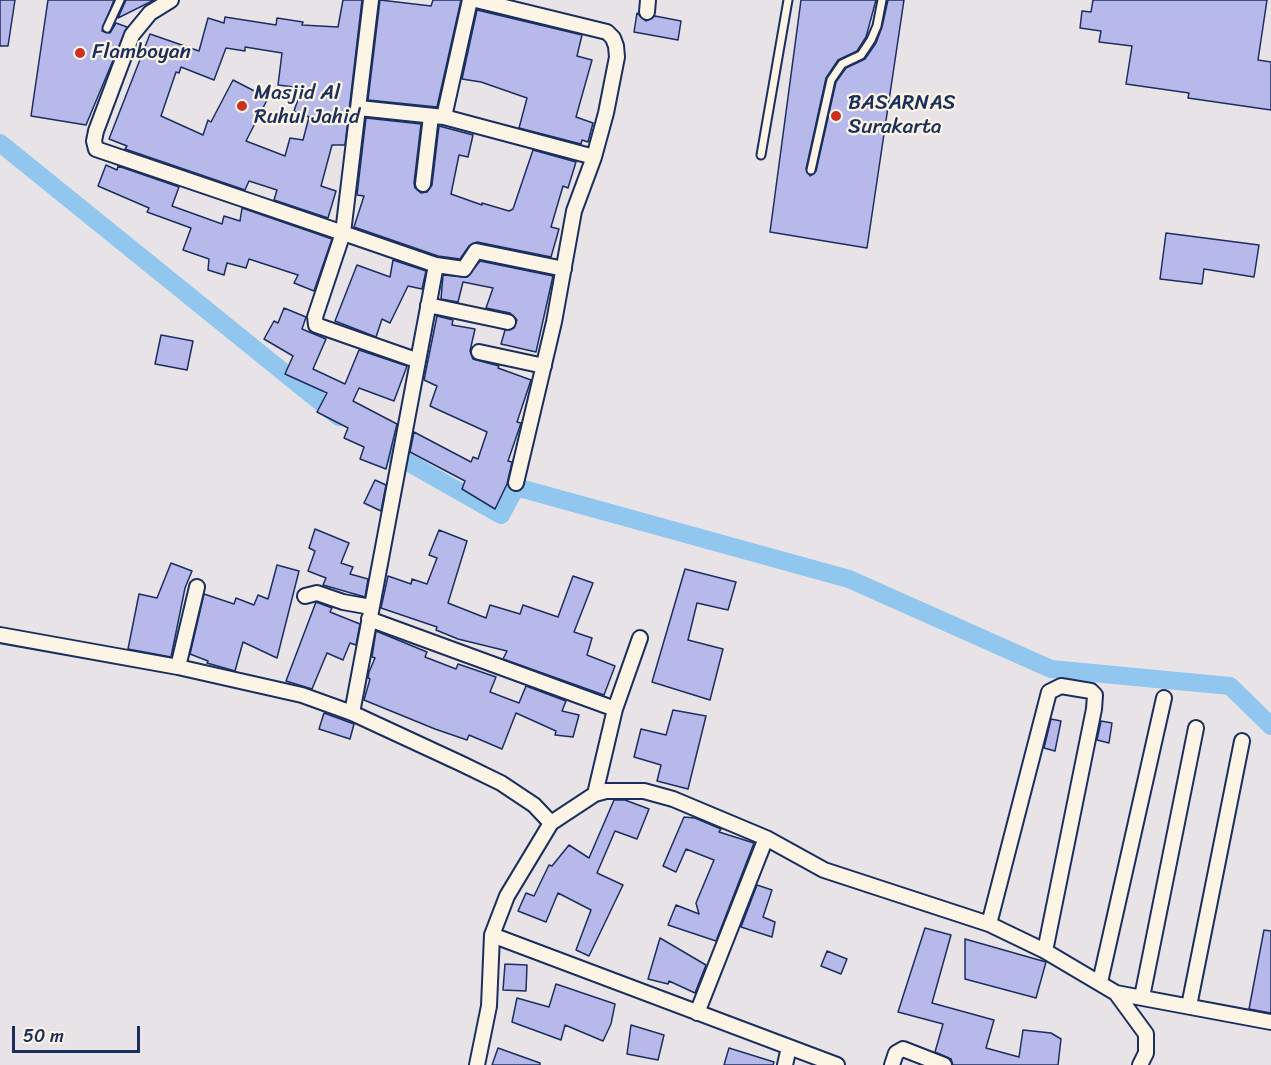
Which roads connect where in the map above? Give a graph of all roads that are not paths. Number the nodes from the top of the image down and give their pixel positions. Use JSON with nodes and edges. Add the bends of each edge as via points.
{"nodes":[{"id":1,"x":120,"y":0,"type":"edge"},
{"id":2,"x":171,"y":0,"type":"edge"},
{"id":3,"x":371,"y":0,"type":"edge"},
{"id":4,"x":470,"y":0,"type":"edge"},
{"id":5,"x":476,"y":0,"type":"edge"},
{"id":6,"x":788,"y":0,"type":"edge"},
{"id":7,"x":882,"y":0,"type":"edge"},
{"id":8,"x":107,"y":28,"type":"dead end"},
{"id":9,"x":359,"y":108,"type":"junction"},
{"id":10,"x":437,"y":117,"type":"junction"},
{"id":11,"x":761,"y":155,"type":"dead end"},
{"id":12,"x":594,"y":157,"type":"junction"},
{"id":13,"x":811,"y":170,"type":"dead end"},
{"id":14,"x":423,"y":184,"type":"dead end"},
{"id":15,"x":343,"y":233,"type":"junction"},
{"id":16,"x":436,"y":264,"type":"junction"},
{"id":17,"x":564,"y":269,"type":"junction"},
{"id":18,"x":428,"y":305,"type":"junction"},
{"id":19,"x":508,"y":322,"type":"dead end"},
{"id":20,"x":479,"y":352,"type":"dead end"},
{"id":21,"x":416,"y":360,"type":"junction"},
{"id":22,"x":544,"y":366,"type":"junction"},
{"id":23,"x":516,"y":483,"type":"dead end"},
{"id":24,"x":197,"y":587,"type":"dead end"},
{"id":25,"x":304,"y":596,"type":"dead end"},
{"id":26,"x":370,"y":613,"type":"junction"},
{"id":27,"x":0,"y":635,"type":"edge"},
{"id":28,"x":640,"y":638,"type":"dead end"},
{"id":29,"x":178,"y":667,"type":"junction"},
{"id":30,"x":1164,"y":698,"type":"dead end"},
{"id":31,"x":615,"y":709,"type":"junction"},
{"id":32,"x":352,"y":713,"type":"junction"},
{"id":33,"x":1196,"y":728,"type":"dead end"},
{"id":34,"x":1242,"y":741,"type":"dead end"},
{"id":35,"x":595,"y":794,"type":"junction"},
{"id":36,"x":551,"y":823,"type":"junction"},
{"id":37,"x":766,"y":838,"type":"junction"},
{"id":38,"x":989,"y":924,"type":"junction"},
{"id":39,"x":492,"y":935,"type":"junction"},
{"id":40,"x":1045,"y":951,"type":"junction"},
{"id":41,"x":1100,"y":982,"type":"junction"},
{"id":42,"x":1116,"y":993,"type":"junction"},
{"id":43,"x":1142,"y":997,"type":"junction"},
{"id":44,"x":1189,"y":1006,"type":"junction"},
{"id":45,"x":698,"y":1013,"type":"junction"},
{"id":46,"x":1271,"y":1022,"type":"edge"},
{"id":47,"x":789,"y":1047,"type":"junction"},
{"id":48,"x":477,"y":1065,"type":"edge"},
{"id":49,"x":784,"y":1065,"type":"edge"},
{"id":50,"x":837,"y":1065,"type":"edge"},
{"id":51,"x":892,"y":1065,"type":"edge"},
{"id":52,"x":944,"y":1065,"type":"edge"},
{"id":53,"x":1140,"y":1065,"type":"edge"}],
"edges":[{"from":1,"to":8,"type":"lane"},
{"from":2,"to":15,"type":"street","via":[[150,13],[132,34],[96,131],[96,149]]},
{"from":3,"to":9,"type":"street"},
{"from":4,"to":10,"type":"street"},
{"from":5,"to":12,"type":"street","via":[[607,32],[613,38],[617,57]]},
{"from":6,"to":11,"type":"lane"},
{"from":7,"to":13,"type":"lane","via":[[871,40],[861,55],[842,64],[831,80]]},
{"from":9,"to":10,"type":"street"},
{"from":9,"to":15,"type":"street"},
{"from":10,"to":12,"type":"street"},
{"from":10,"to":14,"type":"street"},
{"from":12,"to":17,"type":"street","via":[[574,211]]},
{"from":15,"to":16,"type":"street"},
{"from":15,"to":21,"type":"street","via":[[315,317],[316,325]]},
{"from":16,"to":17,"type":"street","via":[[464,269],[476,251]]},
{"from":16,"to":18,"type":"street"},
{"from":17,"to":22,"type":"street"},
{"from":18,"to":19,"type":"street"},
{"from":18,"to":21,"type":"street"},
{"from":20,"to":22,"type":"street"},
{"from":21,"to":26,"type":"street"},
{"from":22,"to":23,"type":"street"},
{"from":24,"to":29,"type":"street"},
{"from":25,"to":26,"type":"street","via":[[317,593]]},
{"from":26,"to":31,"type":"street"},
{"from":26,"to":32,"type":"street"},
{"from":27,"to":29,"type":"street"},
{"from":28,"to":31,"type":"street"},
{"from":29,"to":32,"type":"street","via":[[302,695]]},
{"from":30,"to":41,"type":"street"},
{"from":31,"to":35,"type":"street"},
{"from":32,"to":36,"type":"street","via":[[501,783],[534,805]]},
{"from":33,"to":43,"type":"street"},
{"from":34,"to":44,"type":"street"},
{"from":35,"to":36,"type":"street"},
{"from":35,"to":37,"type":"street","via":[[644,791],[721,817]]},
{"from":36,"to":39,"type":"street","via":[[507,896]]},
{"from":37,"to":38,"type":"street","via":[[824,870]]},
{"from":37,"to":45,"type":"street"},
{"from":38,"to":40,"type":"street"},
{"from":38,"to":40,"type":"street","via":[[1048,692],[1061,686],[1091,691],[1095,695],[1094,709]]},
{"from":39,"to":45,"type":"street"},
{"from":39,"to":48,"type":"street","via":[[489,1005]]},
{"from":40,"to":41,"type":"street"},
{"from":41,"to":42,"type":"street"},
{"from":42,"to":43,"type":"street"},
{"from":42,"to":53,"type":"street","via":[[1146,1034],[1146,1053]]},
{"from":43,"to":44,"type":"street"},
{"from":44,"to":46,"type":"street"},
{"from":45,"to":47,"type":"street"},
{"from":47,"to":49,"type":"street"},
{"from":47,"to":50,"type":"street"},
{"from":51,"to":52,"type":"street","via":[[896,1053],[903,1049]]}]}
